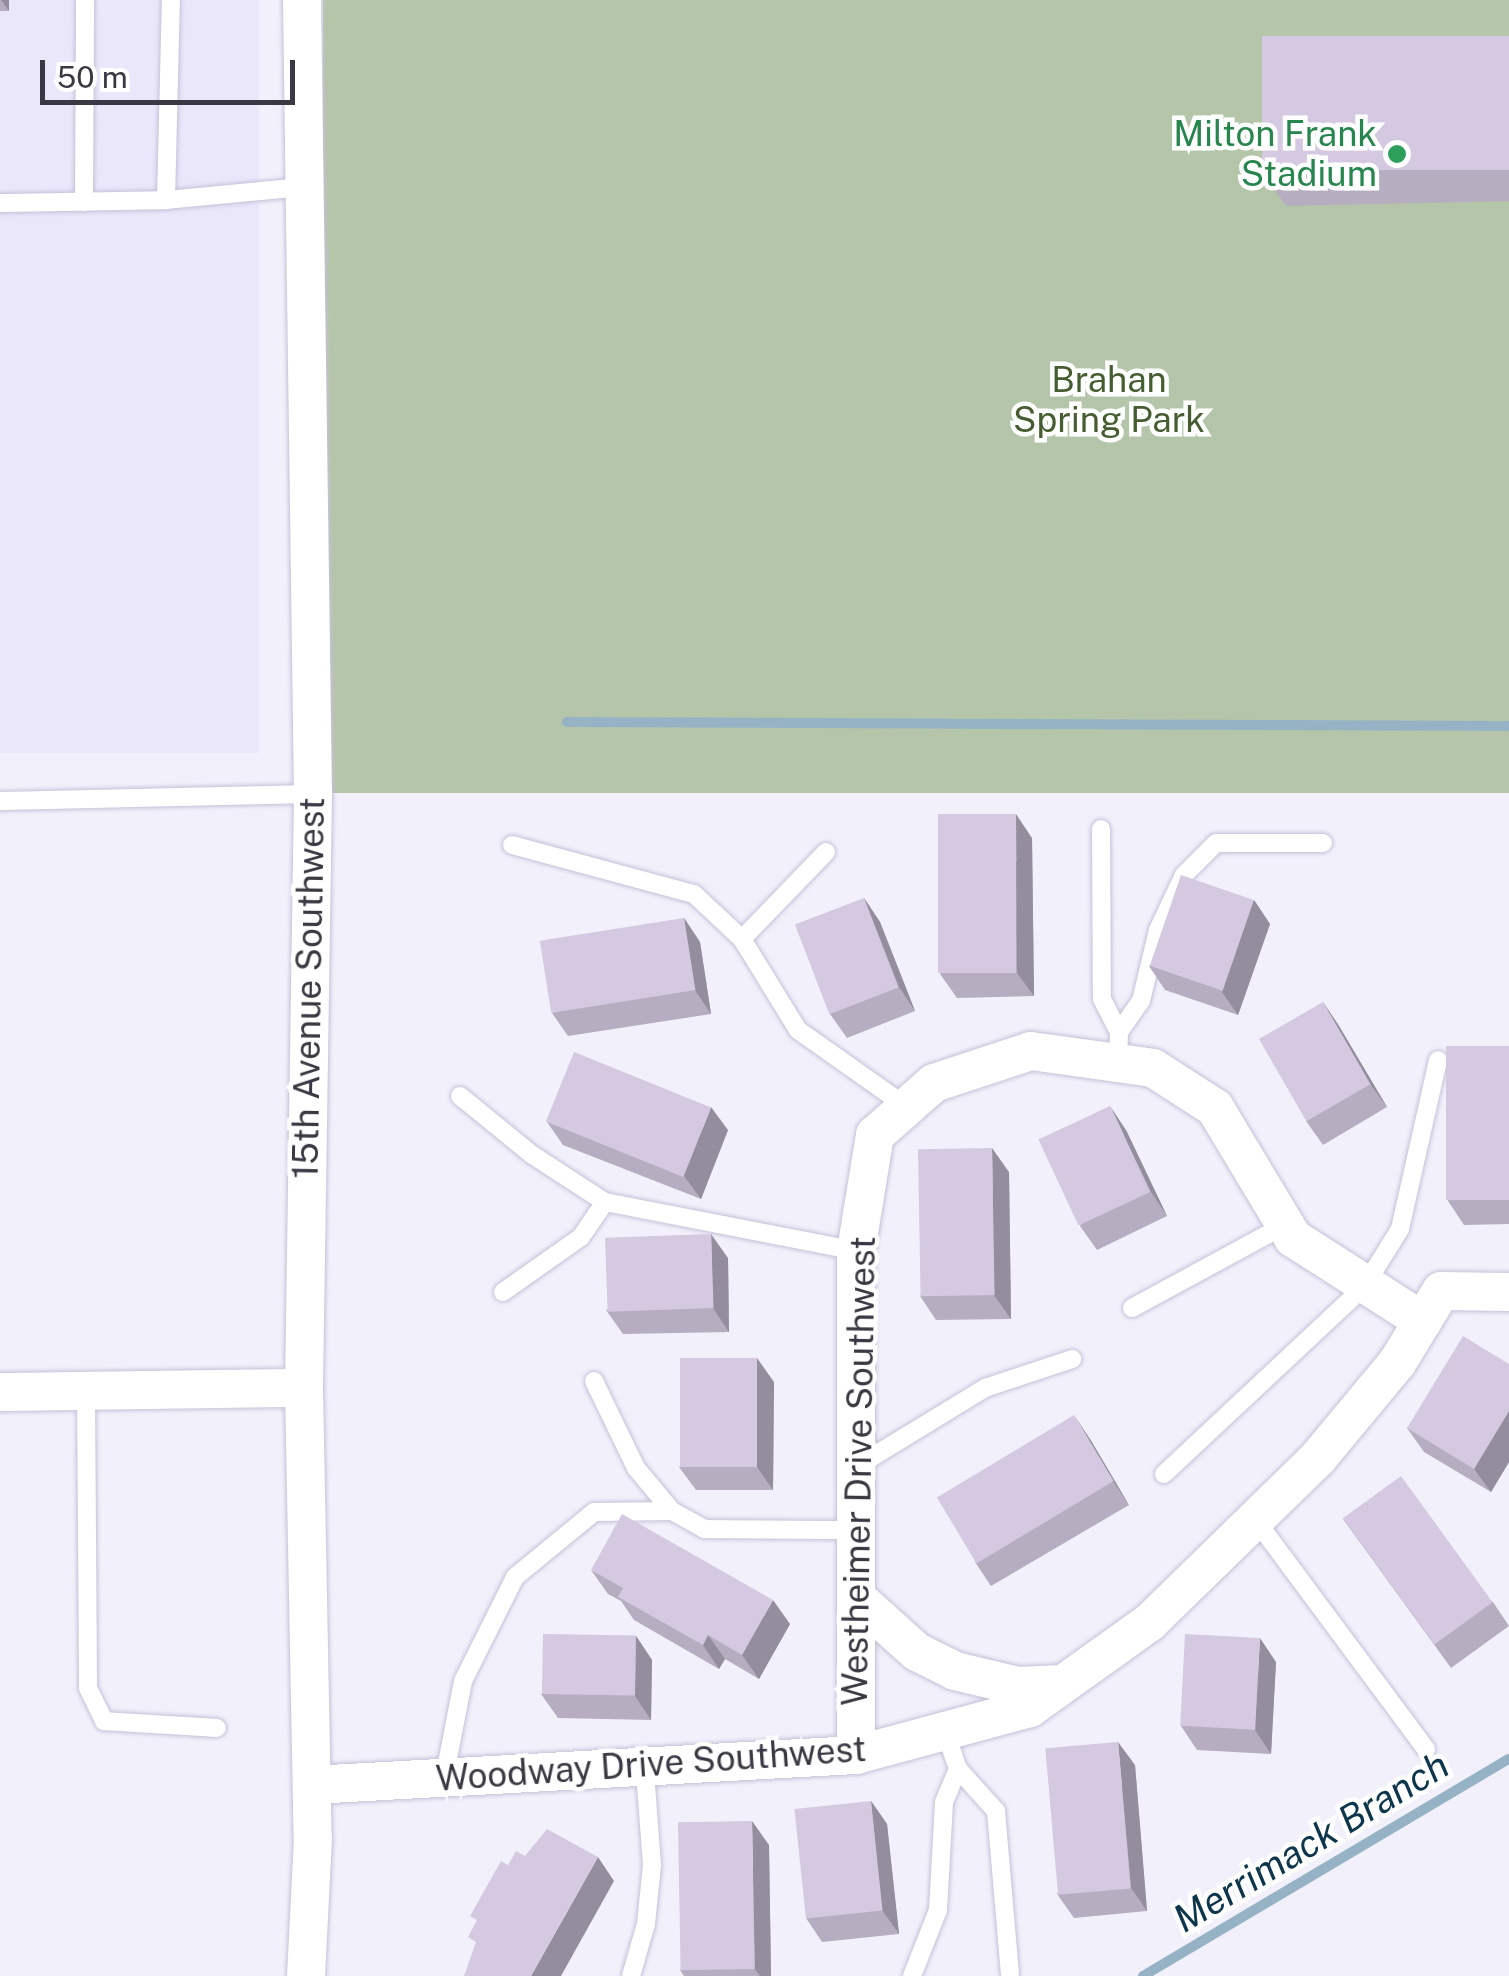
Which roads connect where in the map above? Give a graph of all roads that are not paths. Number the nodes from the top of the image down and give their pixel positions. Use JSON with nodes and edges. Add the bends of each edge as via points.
{"nodes":[{"id":1,"x":85,"y":0,"type":"edge"},
{"id":2,"x":171,"y":0,"type":"edge"},
{"id":3,"x":302,"y":0,"type":"edge"},
{"id":4,"x":304,"y":187,"type":"junction"},
{"id":5,"x":166,"y":200,"type":"junction"},
{"id":6,"x":84,"y":202,"type":"junction"},
{"id":7,"x":0,"y":203,"type":"edge"},
{"id":8,"x":312,"y":794,"type":"junction"},
{"id":9,"x":0,"y":802,"type":"edge"},
{"id":10,"x":1100,"y":830,"type":"dead end"},
{"id":11,"x":1323,"y":843,"type":"dead end"},
{"id":12,"x":512,"y":845,"type":"dead end"},
{"id":13,"x":826,"y":852,"type":"dead end"},
{"id":14,"x":742,"y":939,"type":"junction"},
{"id":15,"x":1118,"y":1046,"type":"junction"},
{"id":16,"x":1438,"y":1060,"type":"dead end"},
{"id":17,"x":460,"y":1096,"type":"dead end"},
{"id":18,"x":907,"y":1106,"type":"junction"},
{"id":19,"x":605,"y":1202,"type":"junction"},
{"id":20,"x":1285,"y":1226,"type":"junction"},
{"id":21,"x":856,"y":1251,"type":"junction"},
{"id":22,"x":1364,"y":1287,"type":"junction"},
{"id":23,"x":502,"y":1292,"type":"dead end"},
{"id":24,"x":1509,"y":1292,"type":"edge"},
{"id":25,"x":1132,"y":1308,"type":"dead end"},
{"id":26,"x":1422,"y":1321,"type":"junction"},
{"id":27,"x":1072,"y":1359,"type":"dead end"},
{"id":28,"x":594,"y":1381,"type":"dead end"},
{"id":29,"x":304,"y":1388,"type":"junction"},
{"id":30,"x":86,"y":1391,"type":"junction"},
{"id":31,"x":0,"y":1392,"type":"edge"},
{"id":32,"x":858,"y":1465,"type":"junction"},
{"id":33,"x":1164,"y":1474,"type":"dead end"},
{"id":34,"x":672,"y":1511,"type":"junction"},
{"id":35,"x":1256,"y":1519,"type":"junction"},
{"id":36,"x":860,"y":1530,"type":"junction"},
{"id":37,"x":859,"y":1600,"type":"junction"},
{"id":38,"x":1064,"y":1684,"type":"junction"},
{"id":39,"x":217,"y":1728,"type":"dead end"},
{"id":40,"x":945,"y":1732,"type":"junction"},
{"id":41,"x":1426,"y":1749,"type":"dead end"},
{"id":42,"x":856,"y":1755,"type":"junction"},
{"id":43,"x":958,"y":1768,"type":"junction"},
{"id":44,"x":645,"y":1772,"type":"junction"},
{"id":45,"x":444,"y":1780,"type":"junction"},
{"id":46,"x":312,"y":1786,"type":"junction"},
{"id":47,"x":1010,"y":1973,"type":"dead end"},
{"id":48,"x":306,"y":1976,"type":"edge"},
{"id":49,"x":630,"y":1976,"type":"edge"},
{"id":50,"x":912,"y":1976,"type":"edge"}],
"edges":[{"from":1,"to":6,"type":"lane"},
{"from":2,"to":5,"type":"lane"},
{"from":3,"to":4,"type":"street","name":"15th Avenue Southwest"},
{"from":4,"to":5,"type":"lane"},
{"from":4,"to":8,"type":"street","name":"15th Avenue Southwest"},
{"from":5,"to":6,"type":"lane"},
{"from":6,"to":7,"type":"lane"},
{"from":8,"to":9,"type":"lane"},
{"from":8,"to":29,"type":"street","name":"15th Avenue Southwest"},
{"from":10,"to":15,"type":"lane","via":[[1102,999]]},
{"from":11,"to":15,"type":"lane","via":[[1216,843],[1184,875],[1158,930],[1141,1001]]},
{"from":12,"to":14,"type":"lane","via":[[694,894]]},
{"from":13,"to":14,"type":"lane"},
{"from":14,"to":18,"type":"lane","via":[[798,1030]]},
{"from":15,"to":18,"type":"street","name":"Westheimer Drive Southwest","via":[[1031,1051],[934,1083]]},
{"from":15,"to":20,"type":"street","name":"Westheimer Drive Southwest","via":[[1215,1108]]},
{"from":16,"to":22,"type":"lane","via":[[1400,1229]]},
{"from":17,"to":19,"type":"lane","via":[[530,1154]]},
{"from":18,"to":21,"type":"street","name":"Westheimer Drive Southwest","via":[[876,1135]]},
{"from":19,"to":21,"type":"lane"},
{"from":19,"to":23,"type":"lane","via":[[581,1237]]},
{"from":20,"to":22,"type":"street","name":"Westheimer Drive Southwest"},
{"from":20,"to":25,"type":"lane"},
{"from":21,"to":32,"type":"street","name":"Westheimer Drive Southwest"},
{"from":22,"to":26,"type":"street","name":"Westheimer Drive Southwest"},
{"from":22,"to":33,"type":"lane"},
{"from":24,"to":26,"type":"street","via":[[1441,1291]]},
{"from":26,"to":35,"type":"street","name":"Woodway Drive Southwest","via":[[1386,1377]]},
{"from":27,"to":32,"type":"lane","via":[[985,1388]]},
{"from":28,"to":34,"type":"lane","via":[[636,1468]]},
{"from":29,"to":30,"type":"street"},
{"from":29,"to":46,"type":"street","name":"15th Avenue Southwest"},
{"from":30,"to":31,"type":"street"},
{"from":30,"to":39,"type":"lane","via":[[88,1688],[104,1721]]},
{"from":32,"to":36,"type":"street","name":"Westheimer Drive Southwest"},
{"from":34,"to":36,"type":"lane","via":[[704,1529]]},
{"from":34,"to":45,"type":"lane","via":[[594,1512],[515,1577],[463,1681]]},
{"from":35,"to":38,"type":"street","name":"Woodway Drive Southwest","via":[[1150,1622]]},
{"from":35,"to":41,"type":"lane"},
{"from":36,"to":37,"type":"street","name":"Westheimer Drive Southwest"},
{"from":37,"to":38,"type":"street","via":[[917,1652],[955,1671],[1018,1686]]},
{"from":37,"to":42,"type":"street","name":"Westheimer Drive Southwest"},
{"from":38,"to":40,"type":"street","name":"Woodway Drive Southwest","via":[[1030,1708]]},
{"from":40,"to":42,"type":"street","name":"Woodway Drive Southwest"},
{"from":40,"to":43,"type":"lane"},
{"from":42,"to":44,"type":"street","name":"Woodway Drive Southwest"},
{"from":43,"to":47,"type":"lane","via":[[996,1811]]},
{"from":43,"to":50,"type":"lane","via":[[944,1802],[938,1910]]},
{"from":44,"to":45,"type":"street","name":"Woodway Drive Southwest"},
{"from":44,"to":49,"type":"lane","via":[[652,1865],[646,1924]]},
{"from":45,"to":46,"type":"street","name":"Woodway Drive Southwest"},
{"from":46,"to":48,"type":"street","name":"15th Avenue Southwest"}]}
